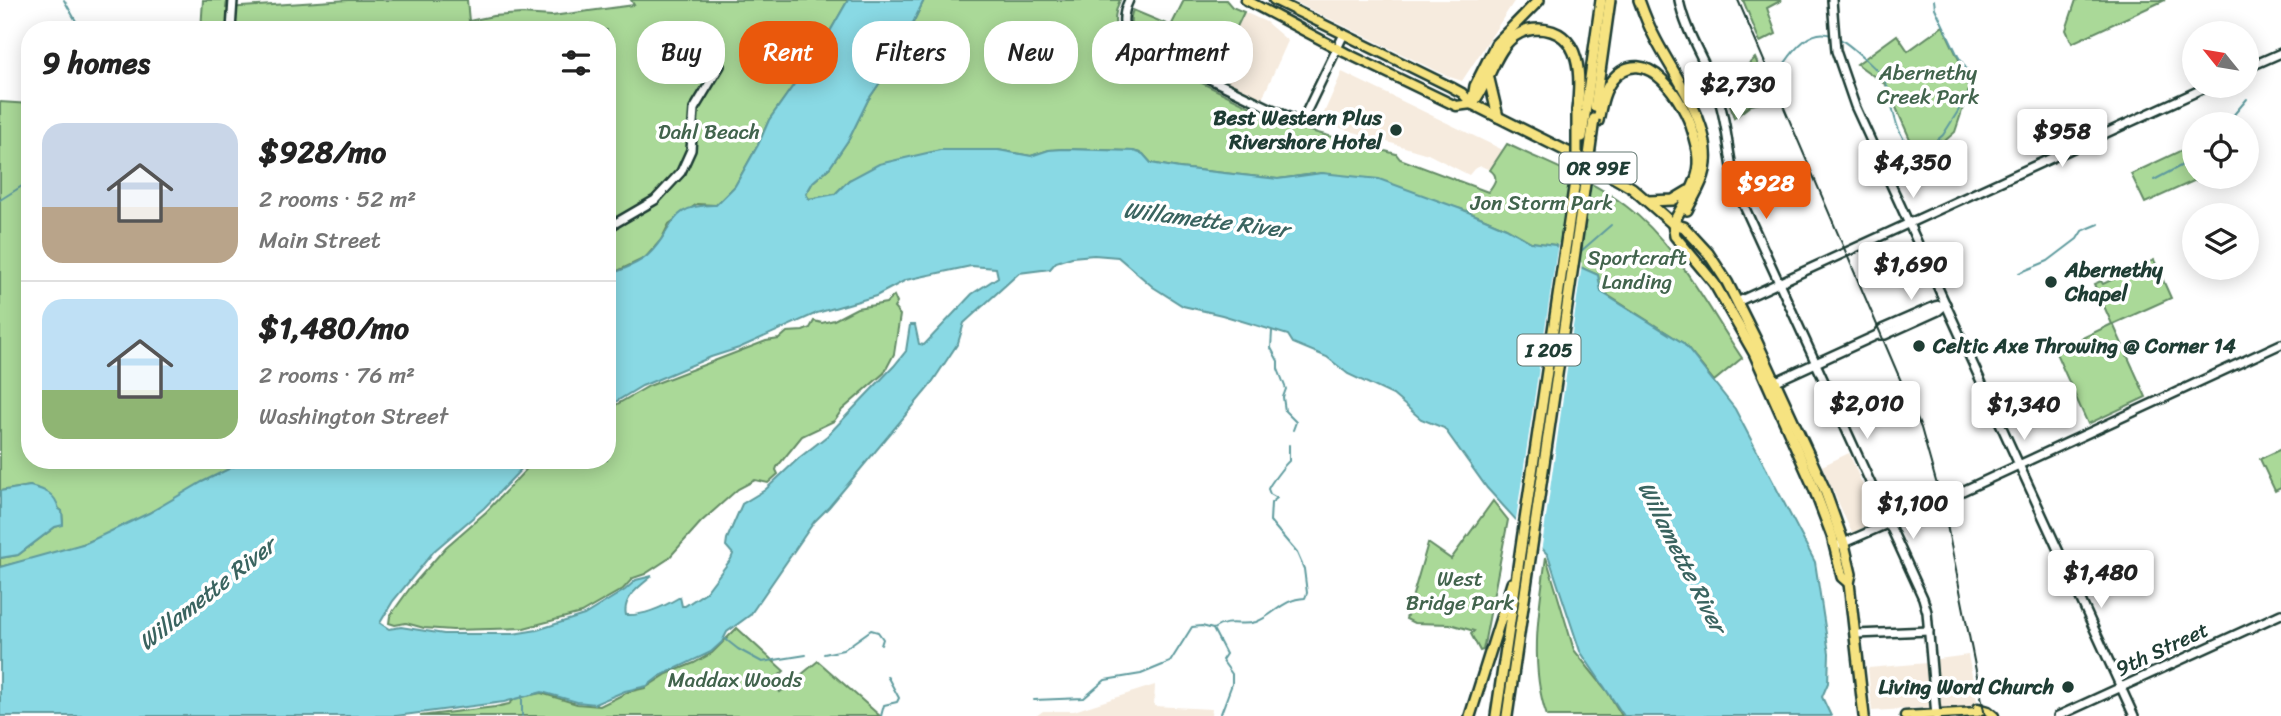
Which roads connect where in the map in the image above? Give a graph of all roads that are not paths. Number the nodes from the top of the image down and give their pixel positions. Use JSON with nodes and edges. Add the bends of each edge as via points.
{"nodes":[{"id":1,"x":233,"y":0,"type":"edge"},
{"id":2,"x":1129,"y":0,"type":"edge"},
{"id":3,"x":1246,"y":0,"type":"edge"},
{"id":4,"x":1274,"y":0,"type":"edge"},
{"id":5,"x":1539,"y":0,"type":"edge"},
{"id":6,"x":1601,"y":0,"type":"edge"},
{"id":7,"x":1610,"y":0,"type":"edge"},
{"id":8,"x":1639,"y":0,"type":"edge"},
{"id":9,"x":1679,"y":0,"type":"edge"},
{"id":10,"x":1835,"y":1,"type":"edge"},
{"id":11,"x":232,"y":21,"type":"edge"},
{"id":12,"x":1344,"y":34,"type":"junction"},
{"id":13,"x":1337,"y":47,"type":"junction"},
{"id":14,"x":2281,"y":53,"type":"edge"},
{"id":15,"x":2259,"y":63,"type":"edge"},
{"id":16,"x":1489,"y":79,"type":"junction"},
{"id":17,"x":709,"y":84,"type":"edge"},
{"id":18,"x":2183,"y":98,"type":"edge"},
{"id":19,"x":1472,"y":104,"type":"junction"},
{"id":20,"x":1589,"y":116,"type":"junction"},
{"id":21,"x":1498,"y":117,"type":"junction"},
{"id":22,"x":1692,"y":187,"type":"junction"},
{"id":23,"x":1648,"y":201,"type":"junction"},
{"id":24,"x":616,"y":223,"type":"edge"},
{"id":25,"x":1673,"y":223,"type":"junction"},
{"id":26,"x":1909,"y":223,"type":"junction"},
{"id":27,"x":1779,"y":283,"type":"junction"},
{"id":28,"x":1737,"y":302,"type":"junction"},
{"id":29,"x":1946,"y":304,"type":"junction"},
{"id":30,"x":2281,"y":344,"type":"edge"},
{"id":31,"x":1815,"y":364,"type":"junction"},
{"id":32,"x":1772,"y":383,"type":"junction"},
{"id":33,"x":2019,"y":464,"type":"junction"},
{"id":34,"x":1890,"y":524,"type":"junction"},
{"id":35,"x":1840,"y":545,"type":"junction"},
{"id":36,"x":1519,"y":561,"type":"junction"},
{"id":37,"x":2281,"y":614,"type":"edge"},
{"id":38,"x":1929,"y":631,"type":"junction"},
{"id":39,"x":1856,"y":634,"type":"junction"},
{"id":40,"x":2121,"y":687,"type":"junction"},
{"id":41,"x":1936,"y":715,"type":"edge"},
{"id":42,"x":1470,"y":716,"type":"edge"},
{"id":43,"x":1496,"y":716,"type":"edge"},
{"id":44,"x":1507,"y":716,"type":"edge"},
{"id":45,"x":1864,"y":716,"type":"edge"},
{"id":46,"x":1905,"y":716,"type":"edge"},
{"id":47,"x":1994,"y":716,"type":"edge"},
{"id":48,"x":2058,"y":716,"type":"edge"},
{"id":49,"x":2134,"y":716,"type":"edge"}],
"edges":[{"from":1,"to":11,"type":"street"},
{"from":2,"to":13,"type":"street","via":[[1123,20],[1133,42],[1301,123]]},
{"from":3,"to":13,"type":"main road","number":"OR 99E"},
{"from":4,"to":12,"type":"main road","number":"OR 99E"},
{"from":5,"to":19,"type":"highway","via":[[1496,44],[1475,86]]},
{"from":6,"to":20,"type":"highway","number":"I 205"},
{"from":7,"to":20,"type":"highway","number":"I 205"},
{"from":8,"to":25,"type":"highway","via":[[1686,92],[1705,150],[1700,186],[1685,213]]},
{"from":9,"to":27,"type":"street","via":[[1720,103],[1734,181]]},
{"from":10,"to":26,"type":"street","via":[[1841,73]]},
{"from":12,"to":13,"type":"street"},
{"from":12,"to":19,"type":"main road","number":"OR 99E","via":[[1462,93]]},
{"from":13,"to":19,"type":"main road","number":"OR 99E","via":[[1456,106]]},
{"from":14,"to":15,"type":"street"},
{"from":16,"to":19,"type":"highway"},
{"from":16,"to":20,"type":"highway","via":[[1511,39],[1527,30],[1549,31],[1565,39],[1577,59]]},
{"from":16,"to":21,"type":"highway"},
{"from":17,"to":24,"type":"street","via":[[694,109],[691,150],[681,172],[655,200]]},
{"from":18,"to":26,"type":"street"},
{"from":19,"to":21,"type":"highway","number":"OR 99E"},
{"from":20,"to":22,"type":"highway","via":[[1619,74],[1642,68],[1657,75],[1676,94],[1690,120],[1700,159]]},
{"from":20,"to":36,"type":"highway","number":"I 205","bridge":true,"via":[[1577,168]]},
{"from":20,"to":44,"type":"highway","number":"I 205","bridge":true,"via":[[1587,170]]},
{"from":21,"to":23,"type":"highway","number":"OR 99E","via":[[1602,169]]},
{"from":22,"to":23,"type":"highway","via":[[1673,200]]},
{"from":22,"to":25,"type":"highway"},
{"from":23,"to":25,"type":"highway","number":"OR 99E"},
{"from":25,"to":28,"type":"highway","number":"OR 99E","via":[[1684,227],[1700,244]]},
{"from":25,"to":32,"type":"highway","number":"OR 99E","via":[[1675,236],[1704,269]]},
{"from":26,"to":27,"type":"street"},
{"from":26,"to":29,"type":"street"},
{"from":27,"to":28,"type":"street"},
{"from":27,"to":31,"type":"street"},
{"from":28,"to":32,"type":"highway","number":"OR 99E"},
{"from":29,"to":31,"type":"street","via":[[1882,329]]},
{"from":29,"to":33,"type":"street"},
{"from":30,"to":33,"type":"street"},
{"from":31,"to":32,"type":"street"},
{"from":31,"to":34,"type":"street"},
{"from":32,"to":35,"type":"highway","number":"OR 99E","via":[[1824,488]]},
{"from":33,"to":34,"type":"street"},
{"from":33,"to":40,"type":"street"},
{"from":34,"to":35,"type":"street"},
{"from":34,"to":38,"type":"street","via":[[1923,598]]},
{"from":35,"to":39,"type":"highway","number":"OR 99E","via":[[1851,574]]},
{"from":36,"to":42,"type":"highway"},
{"from":36,"to":43,"type":"highway","number":"I 205"},
{"from":37,"to":40,"type":"street","name":"9th Street"},
{"from":38,"to":39,"type":"street"},
{"from":38,"to":41,"type":"street"},
{"from":39,"to":45,"type":"highway","number":"OR 99E"},
{"from":40,"to":48,"type":"street","name":"9th Street"},
{"from":40,"to":49,"type":"street"},
{"from":41,"to":46,"type":"main road"},
{"from":41,"to":47,"type":"main road","via":[[1982,710]]}]}
